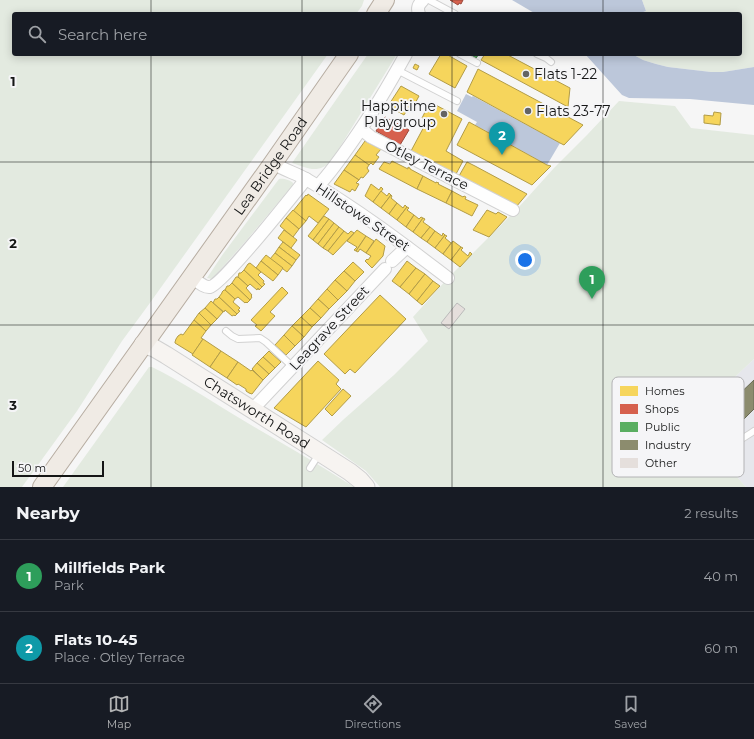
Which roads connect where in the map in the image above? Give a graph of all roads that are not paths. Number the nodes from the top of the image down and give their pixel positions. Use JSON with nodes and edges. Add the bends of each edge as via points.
{"nodes":[{"id":1,"x":385,"y":0,"type":"edge"},
{"id":2,"x":424,"y":0,"type":"edge"},
{"id":3,"x":429,"y":0,"type":"edge"},
{"id":4,"x":377,"y":12,"type":"edge"},
{"id":5,"x":419,"y":12,"type":"edge"},
{"id":6,"x":451,"y":12,"type":"edge"},
{"id":7,"x":348,"y":56,"type":"edge"},
{"id":8,"x":405,"y":56,"type":"edge"},
{"id":9,"x":464,"y":56,"type":"edge"},
{"id":10,"x":542,"y":56,"type":"edge"},
{"id":11,"x":551,"y":62,"type":"dead end"},
{"id":12,"x":477,"y":63,"type":"dead end"},
{"id":13,"x":397,"y":70,"type":"junction"},
{"id":14,"x":457,"y":101,"type":"dead end"},
{"id":15,"x":361,"y":129,"type":"junction"},
{"id":16,"x":273,"y":163,"type":"junction"},
{"id":17,"x":306,"y":179,"type":"junction"},
{"id":18,"x":318,"y":186,"type":"junction"},
{"id":19,"x":513,"y":210,"type":"dead end"},
{"id":20,"x":407,"y":246,"type":"junction"},
{"id":21,"x":191,"y":277,"type":"junction"},
{"id":22,"x":448,"y":278,"type":"dead end"},
{"id":23,"x":226,"y":331,"type":"dead end"},
{"id":24,"x":143,"y":344,"type":"junction"},
{"id":25,"x":293,"y":367,"type":"junction"},
{"id":26,"x":252,"y":410,"type":"junction"},
{"id":27,"x":754,"y":431,"type":"edge"},
{"id":28,"x":744,"y":438,"type":"edge"},
{"id":29,"x":320,"y":453,"type":"junction"},
{"id":30,"x":310,"y":468,"type":"dead end"},
{"id":31,"x":42,"y":487,"type":"edge"},
{"id":32,"x":366,"y":487,"type":"edge"}],
"edges":[{"from":1,"to":4,"type":"main road"},
{"from":2,"to":5,"type":"street","via":[[418,6]]},
{"from":3,"to":6,"type":"lane"},
{"from":7,"to":16,"type":"main road","name":"Lea Bridge Road"},
{"from":8,"to":13,"type":"street"},
{"from":9,"to":12,"type":"lane"},
{"from":10,"to":11,"type":"lane"},
{"from":13,"to":14,"type":"lane"},
{"from":13,"to":15,"type":"street"},
{"from":15,"to":18,"type":"street"},
{"from":15,"to":19,"type":"street","name":"Otley Terrace","via":[[371,137]]},
{"from":16,"to":17,"type":"street","name":"Hillstowe Street"},
{"from":16,"to":21,"type":"main road","name":"Lea Bridge Road"},
{"from":17,"to":18,"type":"street","name":"Hillstowe Street"},
{"from":17,"to":21,"type":"street","via":[[218,283],[206,287]]},
{"from":18,"to":20,"type":"street","name":"Hillstowe Street"},
{"from":20,"to":22,"type":"street","name":"Hillstowe Street"},
{"from":20,"to":25,"type":"street","name":"Leagrave Street"},
{"from":21,"to":24,"type":"main road","name":"Lea Bridge Road"},
{"from":23,"to":25,"type":"lane","via":[[238,339],[260,338]]},
{"from":24,"to":26,"type":"street","name":"Chatsworth Road","via":[[159,351]]},
{"from":24,"to":31,"type":"main road","name":"Lea Bridge Road"},
{"from":25,"to":26,"type":"street","name":"Leagrave Street"},
{"from":26,"to":29,"type":"street","name":"Chatsworth Road","via":[[280,424]]},
{"from":27,"to":28,"type":"lane"},
{"from":29,"to":30,"type":"lane"},
{"from":29,"to":32,"type":"street","name":"Chatsworth Road","via":[[350,472]]}]}
